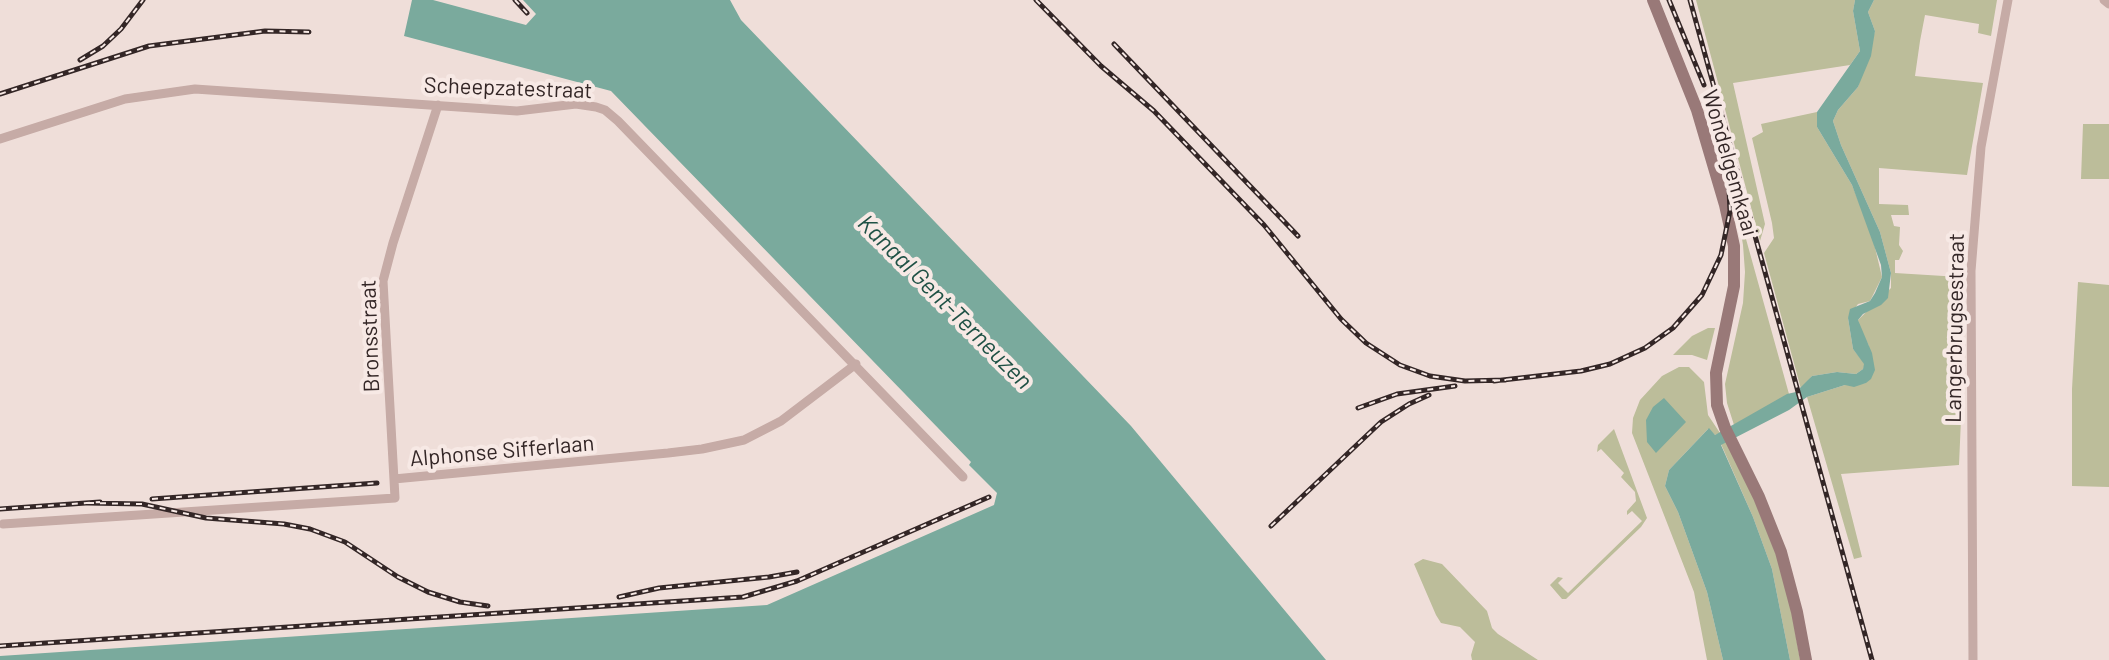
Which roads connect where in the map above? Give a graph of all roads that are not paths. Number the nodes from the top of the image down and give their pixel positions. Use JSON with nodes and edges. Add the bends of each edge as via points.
{"nodes":[{"id":1,"x":1653,"y":0,"type":"edge"},
{"id":2,"x":2008,"y":0,"type":"edge"},
{"id":3,"x":2104,"y":0,"type":"edge"},
{"id":4,"x":2109,"y":4,"type":"edge"},
{"id":5,"x":438,"y":105,"type":"junction"},
{"id":6,"x":0,"y":139,"type":"edge"},
{"id":7,"x":856,"y":364,"type":"junction"},
{"id":8,"x":963,"y":477,"type":"dead end"},
{"id":9,"x":394,"y":479,"type":"junction"},
{"id":10,"x":3,"y":524,"type":"dead end"},
{"id":11,"x":1806,"y":660,"type":"edge"},
{"id":12,"x":1973,"y":660,"type":"edge"}],
"edges":[{"from":1,"to":11,"type":"main road","name":"Wondelgemkaai","via":[[1697,110],[1734,246],[1733,296],[1715,383],[1717,405],[1781,552]]},
{"from":2,"to":12,"type":"street","name":"Langerbrugsestraat","via":[[1981,147],[1973,236]]},
{"from":3,"to":4,"type":"street"},
{"from":5,"to":6,"type":"street","name":"Scheepzatestraat","via":[[175,90],[105,104]]},
{"from":5,"to":7,"type":"street","name":"Scheepzatestraat","via":[[529,111],[576,104],[605,110]]},
{"from":5,"to":9,"type":"street","name":"Bronsstraat","via":[[383,281]]},
{"from":7,"to":8,"type":"street","name":"Scheepzatestraat"},
{"from":7,"to":9,"type":"street","name":"Alphonse Sifferlaan","via":[[781,421],[744,440],[668,453]]},
{"from":9,"to":10,"type":"street","name":"Alphonse Sifferlaan","via":[[395,498]]}]}
